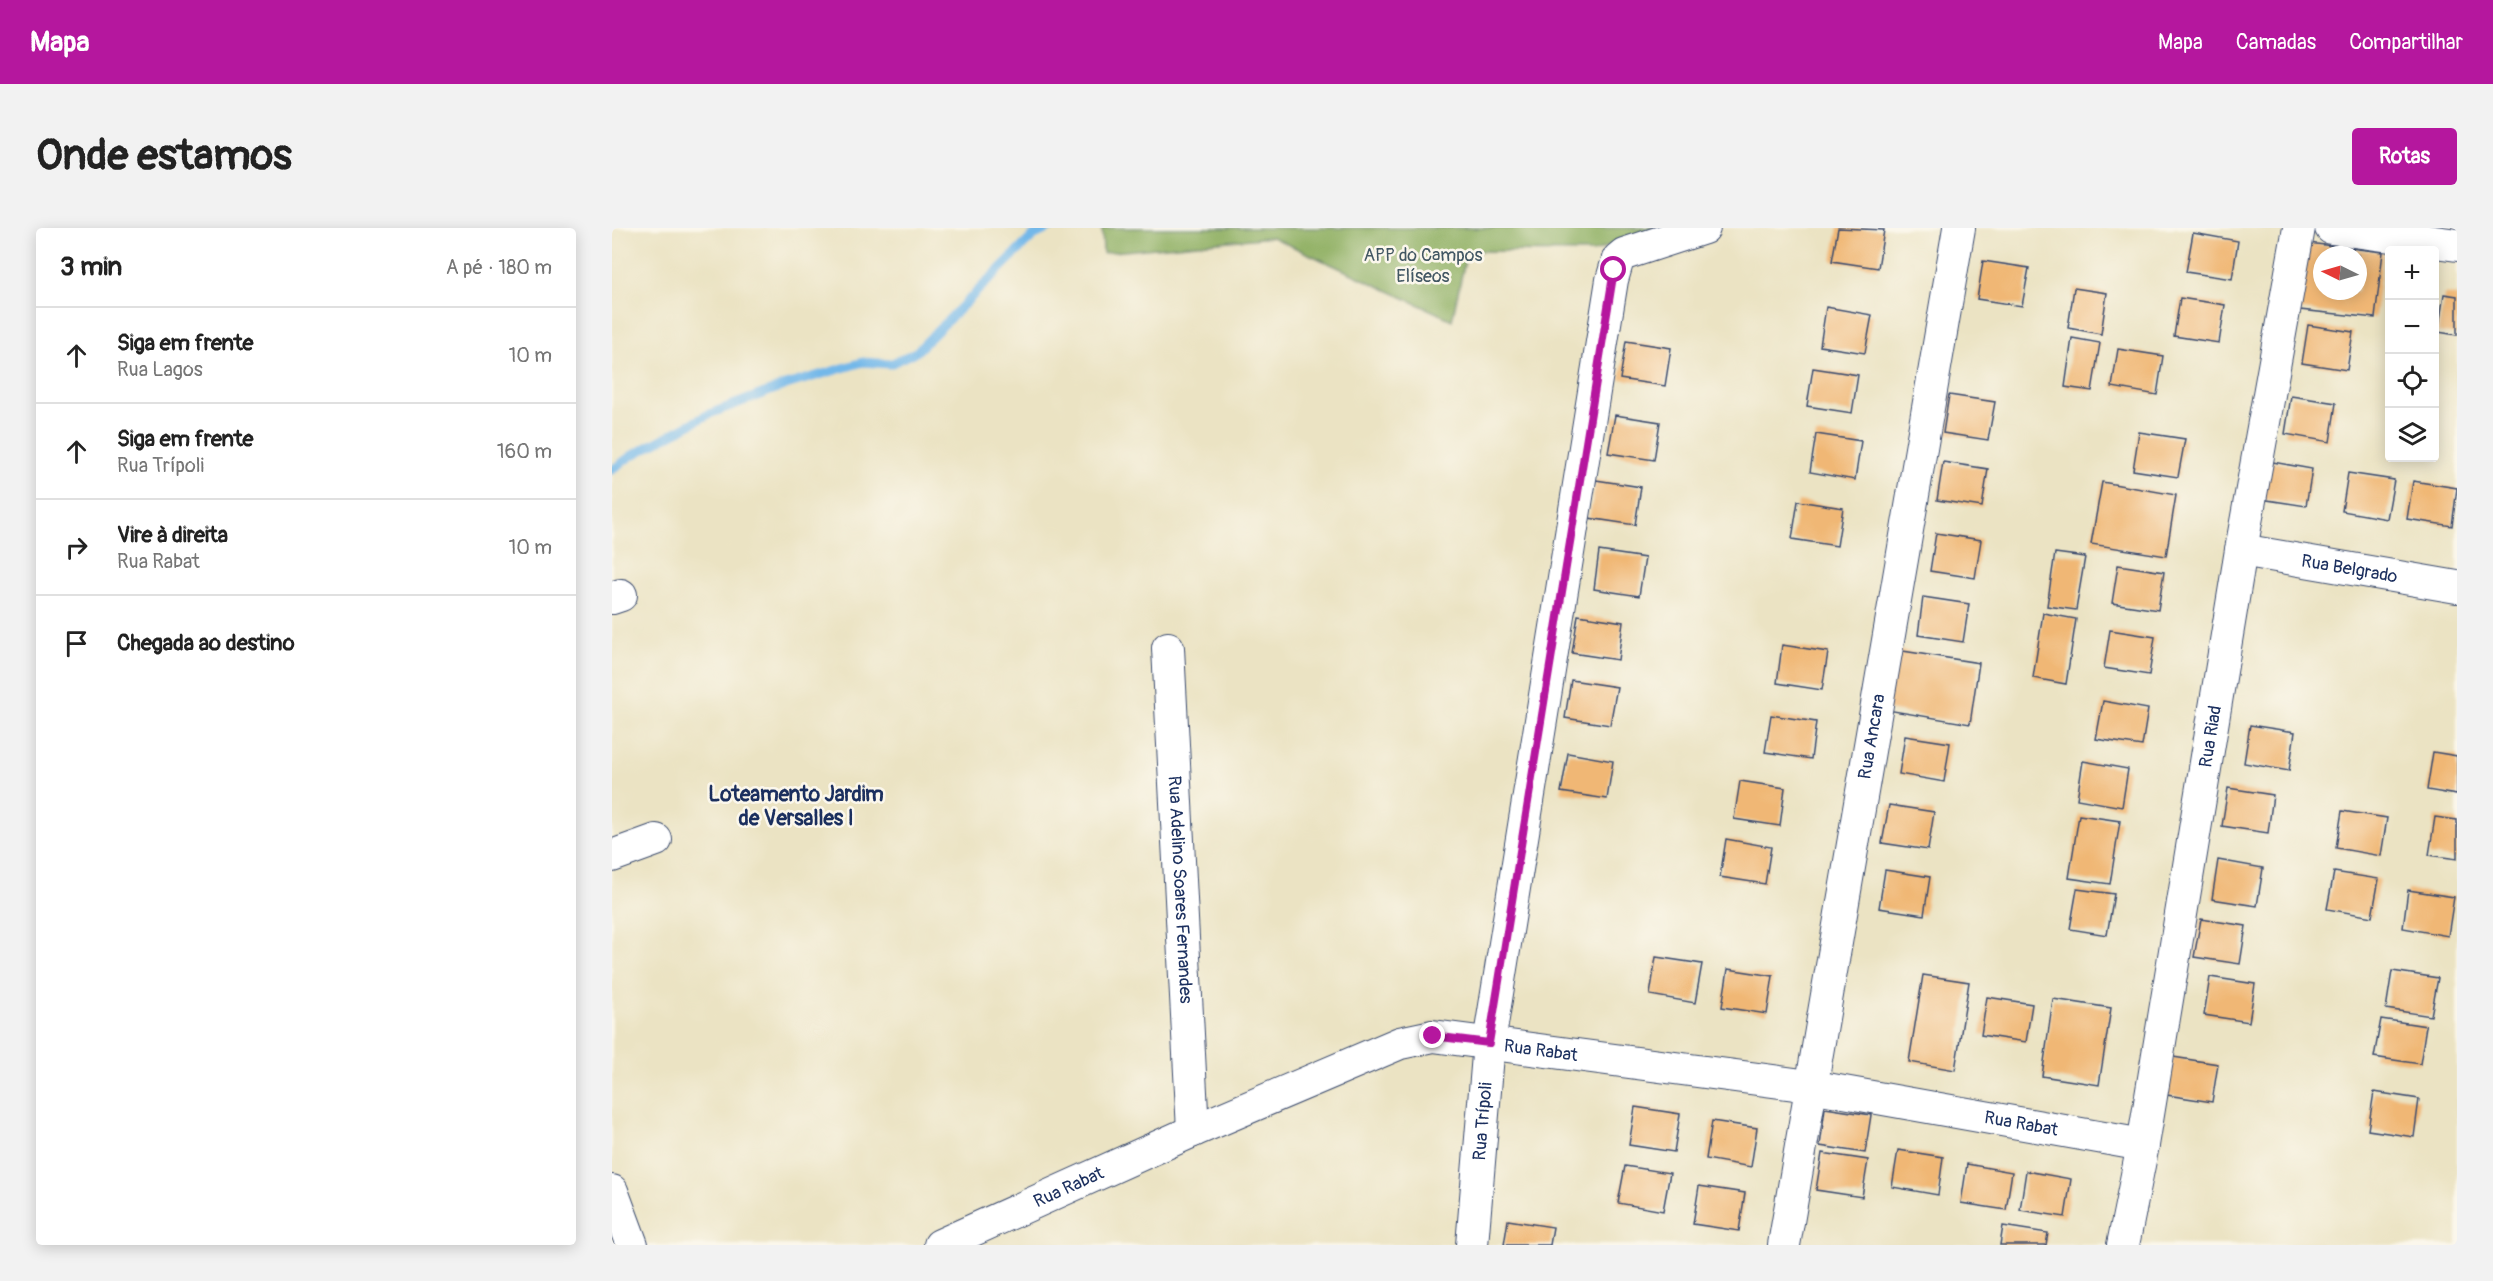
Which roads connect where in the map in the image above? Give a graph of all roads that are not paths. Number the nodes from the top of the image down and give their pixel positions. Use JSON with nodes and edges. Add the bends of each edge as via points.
{"nodes":[{"id":1,"x":1704,"y":228,"type":"edge"},
{"id":2,"x":1959,"y":228,"type":"edge"},
{"id":3,"x":2300,"y":228,"type":"edge"},
{"id":4,"x":2331,"y":228,"type":"edge"},
{"id":5,"x":2457,"y":245,"type":"edge"},
{"id":6,"x":2241,"y":550,"type":"junction"},
{"id":7,"x":2457,"y":587,"type":"edge"},
{"id":8,"x":1168,"y":648,"type":"dead end"},
{"id":9,"x":656,"y":840,"type":"dead end"},
{"id":10,"x":612,"y":856,"type":"edge"},
{"id":11,"x":1489,"y":1043,"type":"junction"},
{"id":12,"x":1810,"y":1086,"type":"junction"},
{"id":13,"x":1193,"y":1131,"type":"junction"},
{"id":14,"x":2143,"y":1145,"type":"junction"},
{"id":15,"x":612,"y":1191,"type":"edge"},
{"id":16,"x":632,"y":1245,"type":"edge"},
{"id":17,"x":940,"y":1245,"type":"edge"},
{"id":18,"x":1472,"y":1245,"type":"edge"},
{"id":19,"x":1784,"y":1245,"type":"edge"},
{"id":20,"x":2123,"y":1245,"type":"edge"}],
"edges":[{"from":1,"to":11,"type":"street","name":"Rua Trípoli","via":[[1624,254],[1618,259],[1612,280]]},
{"from":2,"to":12,"type":"street","name":"Rua Ancara"},
{"from":3,"to":6,"type":"street","name":"Rua Riad"},
{"from":4,"to":5,"type":"street"},
{"from":6,"to":7,"type":"street","name":"Rua Belgrado"},
{"from":6,"to":14,"type":"street","name":"Rua Riad"},
{"from":8,"to":13,"type":"street","name":"Rua Adelino Soares Fernandes"},
{"from":9,"to":10,"type":"street"},
{"from":11,"to":12,"type":"street","name":"Rua Rabat"},
{"from":11,"to":13,"type":"street","name":"Rua Rabat","via":[[1433,1036],[1400,1043]]},
{"from":11,"to":18,"type":"street","name":"Rua Trípoli"},
{"from":12,"to":14,"type":"street","name":"Rua Rabat"},
{"from":12,"to":19,"type":"street","name":"Rua Ancara"},
{"from":13,"to":17,"type":"street","name":"Rua Rabat"},
{"from":14,"to":20,"type":"street","name":"Rua Riad"},
{"from":15,"to":16,"type":"street"}]}
